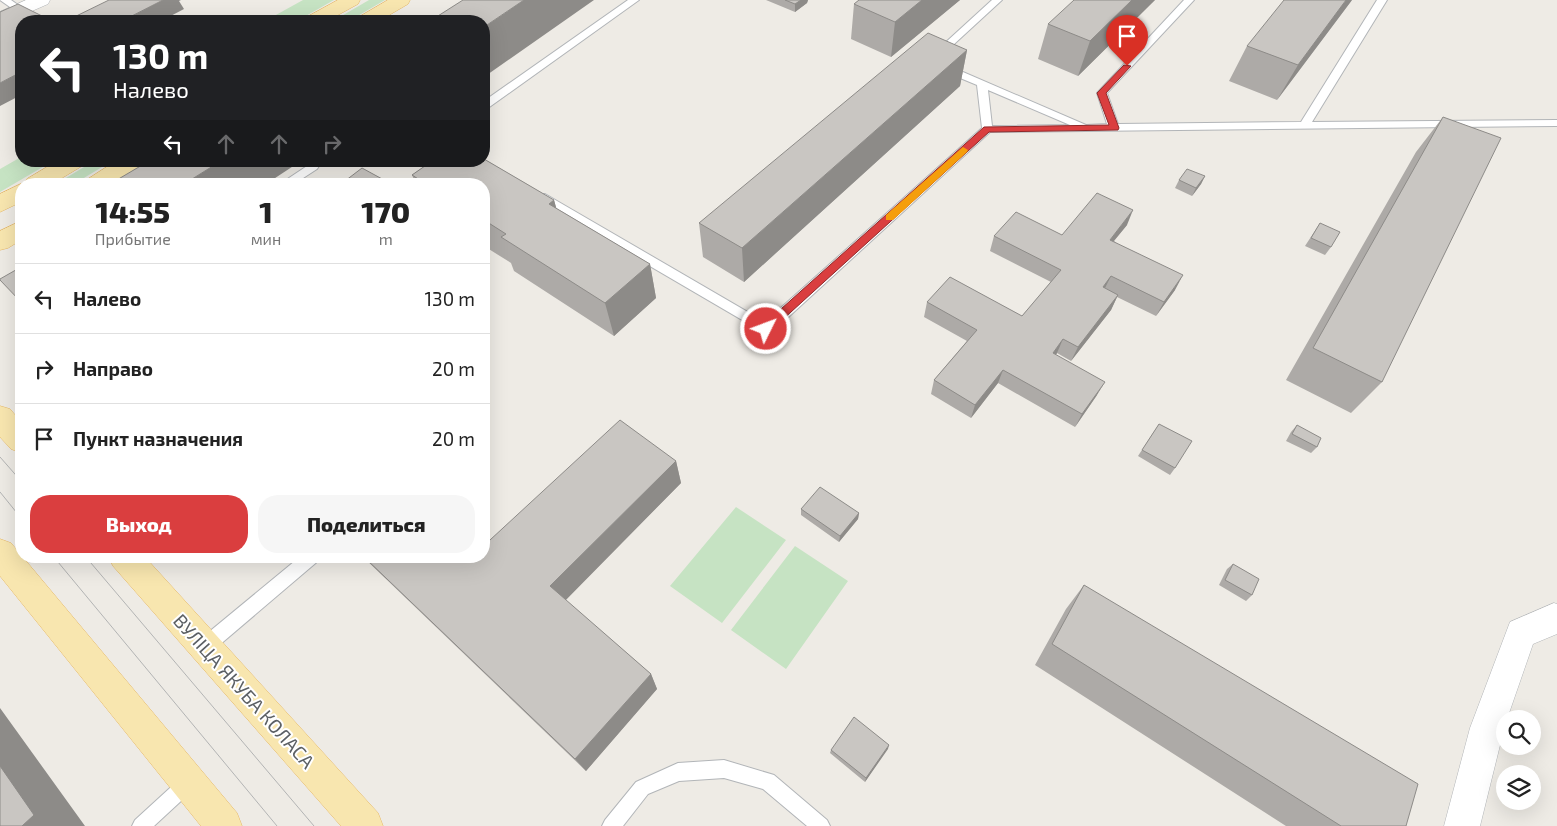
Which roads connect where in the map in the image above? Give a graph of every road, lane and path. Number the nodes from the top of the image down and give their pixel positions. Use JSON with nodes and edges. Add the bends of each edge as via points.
{"nodes":[{"id":1,"x":42,"y":0,"type":"edge"},
{"id":2,"x":351,"y":0,"type":"edge"},
{"id":3,"x":401,"y":0,"type":"edge"},
{"id":4,"x":634,"y":0,"type":"edge"},
{"id":5,"x":997,"y":0,"type":"edge"},
{"id":6,"x":1189,"y":0,"type":"edge"},
{"id":7,"x":1382,"y":0,"type":"edge"},
{"id":8,"x":13,"y":5,"type":"edge"},
{"id":9,"x":325,"y":15,"type":"edge"},
{"id":10,"x":376,"y":15,"type":"edge"},
{"id":11,"x":0,"y":19,"type":"edge"},
{"id":12,"x":982,"y":84,"type":"junction"},
{"id":13,"x":490,"y":102,"type":"edge"},
{"id":14,"x":1557,"y":123,"type":"edge"},
{"id":15,"x":1304,"y":126,"type":"junction"},
{"id":16,"x":1087,"y":128,"type":"junction"},
{"id":17,"x":1114,"y":128,"type":"junction"},
{"id":18,"x":987,"y":129,"type":"junction"},
{"id":19,"x":64,"y":167,"type":"edge"},
{"id":20,"x":123,"y":167,"type":"edge"},
{"id":21,"x":311,"y":167,"type":"edge"},
{"id":22,"x":45,"y":178,"type":"edge"},
{"id":23,"x":106,"y":178,"type":"edge"},
{"id":24,"x":294,"y":178,"type":"edge"},
{"id":25,"x":533,"y":193,"type":"edge"},
{"id":26,"x":15,"y":195,"type":"edge"},
{"id":27,"x":0,"y":204,"type":"edge"},
{"id":28,"x":15,"y":233,"type":"edge"},
{"id":29,"x":0,"y":242,"type":"edge"},
{"id":30,"x":0,"y":417,"type":"edge"},
{"id":31,"x":15,"y":434,"type":"edge"},
{"id":32,"x":0,"y":553,"type":"edge"},
{"id":33,"x":130,"y":563,"type":"edge"},
{"id":34,"x":305,"y":563,"type":"edge"},
{"id":35,"x":1557,"y":619,"type":"edge"},
{"id":36,"x":204,"y":647,"type":"junction"},
{"id":37,"x":189,"y":782,"type":"junction"},
{"id":38,"x":141,"y":826,"type":"edge"},
{"id":39,"x":224,"y":826,"type":"edge"},
{"id":40,"x":365,"y":826,"type":"edge"},
{"id":41,"x":611,"y":826,"type":"edge"},
{"id":42,"x":821,"y":826,"type":"edge"},
{"id":43,"x":1462,"y":826,"type":"edge"}],
"edges":[{"from":1,"to":8,"type":"street"},
{"from":2,"to":9,"type":"main road"},
{"from":3,"to":10,"type":"main road"},
{"from":4,"to":13,"type":"lane"},
{"from":5,"to":12,"type":"lane","via":[[930,61]]},
{"from":6,"to":17,"type":"lane","via":[[1102,93]]},
{"from":7,"to":15,"type":"lane"},
{"from":8,"to":11,"type":"street"},
{"from":12,"to":16,"type":"lane"},
{"from":12,"to":18,"type":"lane"},
{"from":14,"to":15,"type":"lane"},
{"from":15,"to":17,"type":"lane"},
{"from":16,"to":17,"type":"lane"},
{"from":16,"to":18,"type":"lane"},
{"from":18,"to":25,"type":"lane","via":[[766,329]]},
{"from":19,"to":22,"type":"main road"},
{"from":20,"to":23,"type":"main road"},
{"from":21,"to":24,"type":"lane"},
{"from":26,"to":27,"type":"main road"},
{"from":28,"to":29,"type":"main road"},
{"from":30,"to":31,"type":"main road"},
{"from":32,"to":37,"type":"main road"},
{"from":33,"to":36,"type":"main road","name":"ВУЛІЦА ЯКУБА КОЛАСА"},
{"from":34,"to":36,"type":"lane"},
{"from":35,"to":43,"type":"street","via":[[1521,633],[1498,689]]},
{"from":36,"to":40,"type":"main road","name":"ВУЛІЦА ЯКУБА КОЛАСА"},
{"from":37,"to":38,"type":"lane"},
{"from":37,"to":39,"type":"main road"},
{"from":41,"to":42,"type":"lane","via":[[642,788],[678,772],[724,769],[768,781]]}]}
